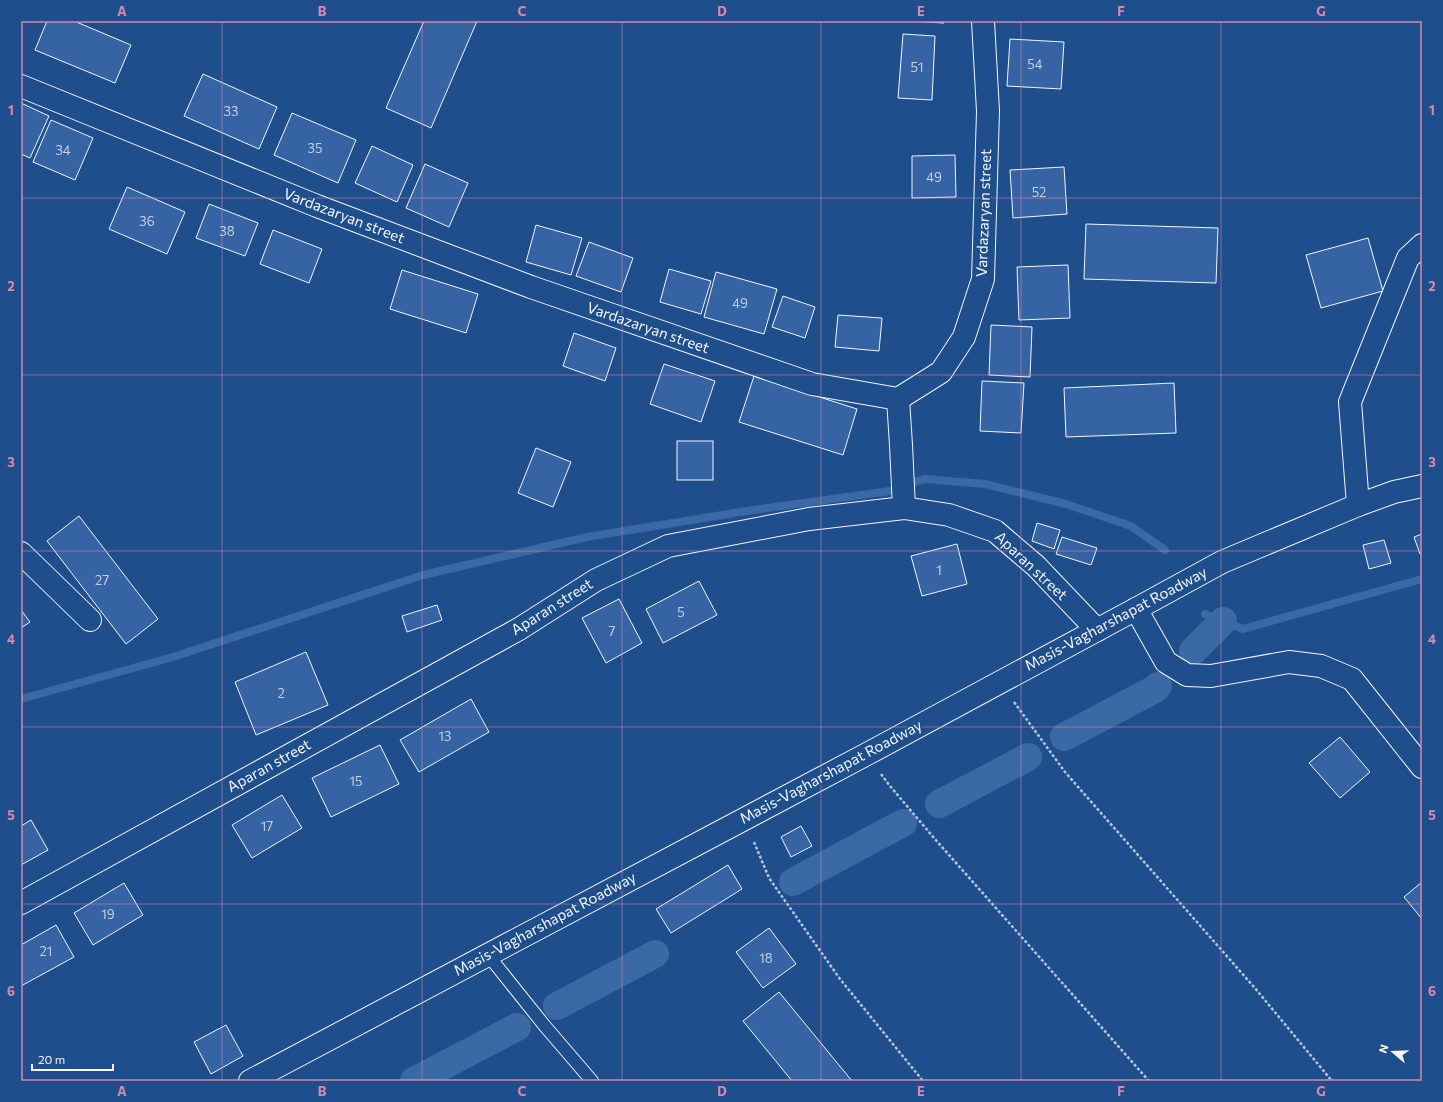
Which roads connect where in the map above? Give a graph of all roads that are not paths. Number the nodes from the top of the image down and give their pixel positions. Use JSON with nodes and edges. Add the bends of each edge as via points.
{"nodes":[{"id":1,"x":983,"y":21,"type":"edge"},
{"id":2,"x":21,"y":86,"type":"edge"},
{"id":3,"x":1422,"y":245,"type":"edge"},
{"id":4,"x":898,"y":399,"type":"junction"},
{"id":5,"x":1422,"y":486,"type":"edge"},
{"id":6,"x":1358,"y":506,"type":"junction"},
{"id":7,"x":904,"y":508,"type":"junction"},
{"id":8,"x":21,"y":553,"type":"edge"},
{"id":9,"x":1136,"y":609,"type":"junction"},
{"id":10,"x":90,"y":620,"type":"dead end"},
{"id":11,"x":1097,"y":630,"type":"junction"},
{"id":12,"x":1422,"y":767,"type":"edge"},
{"id":13,"x":21,"y":903,"type":"edge"},
{"id":14,"x":488,"y":954,"type":"junction"},
{"id":15,"x":250,"y":1081,"type":"edge"},
{"id":16,"x":592,"y":1081,"type":"edge"}],
"edges":[{"from":1,"to":4,"type":"street","name":"Vardazaryan street","via":[[988,111],[983,278],[964,337],[941,372]]},
{"from":2,"to":4,"type":"street","name":"Vardazaryan street","via":[[317,206],[531,287],[812,384]]},
{"from":3,"to":6,"type":"street","via":[[1408,258],[1350,402]]},
{"from":4,"to":7,"type":"street"},
{"from":5,"to":6,"type":"street","name":"Masis-Vagharshapat Roadway","via":[[1394,492]]},
{"from":6,"to":9,"type":"street","name":"Masis-Vagharshapat Roadway","via":[[1222,562]]},
{"from":7,"to":11,"type":"street","name":"Aparan street","via":[[950,515],[995,531],[1036,566]]},
{"from":7,"to":13,"type":"street","name":"Aparan street","via":[[809,519],[668,546],[596,580],[512,632]]},
{"from":8,"to":10,"type":"street"},
{"from":9,"to":11,"type":"street","name":"Masis-Vagharshapat Roadway"},
{"from":9,"to":12,"type":"street","via":[[1166,662],[1187,675],[1211,676],[1289,662],[1321,666],[1352,679]]},
{"from":11,"to":14,"type":"street","name":"Masis-Vagharshapat Roadway"},
{"from":14,"to":15,"type":"street","name":"Masis-Vagharshapat Roadway"},
{"from":14,"to":16,"type":"lane"}]}
